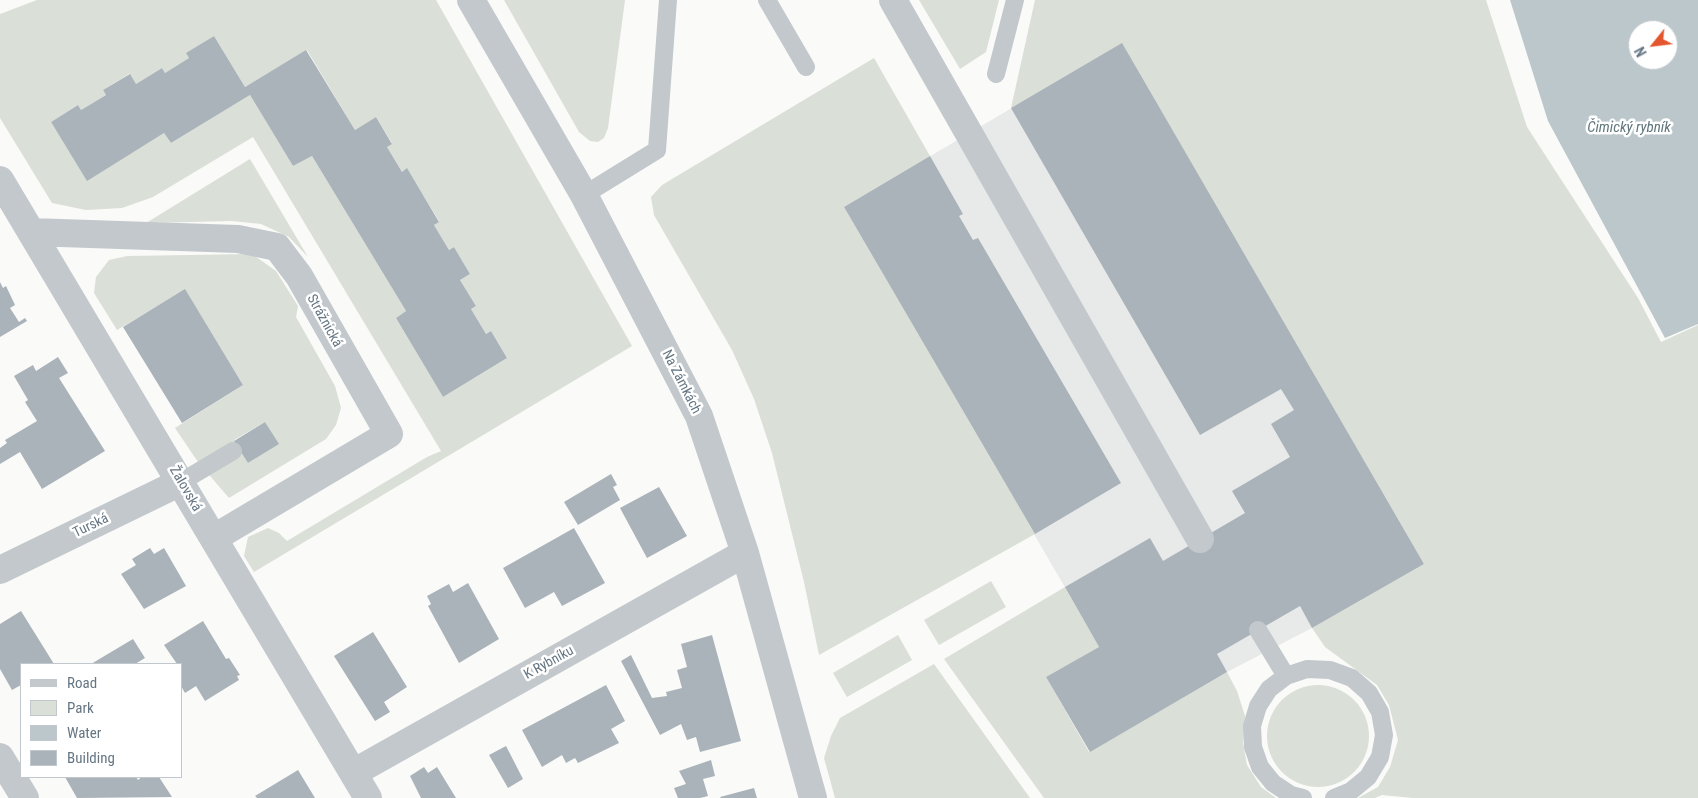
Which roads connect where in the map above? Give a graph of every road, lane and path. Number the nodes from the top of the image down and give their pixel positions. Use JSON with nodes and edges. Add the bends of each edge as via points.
{"nodes":[{"id":1,"x":471,"y":0,"type":"edge"},
{"id":2,"x":668,"y":0,"type":"edge"},
{"id":3,"x":767,"y":0,"type":"edge"},
{"id":4,"x":892,"y":0,"type":"edge"},
{"id":5,"x":1015,"y":0,"type":"edge"},
{"id":6,"x":806,"y":67,"type":"dead end"},
{"id":7,"x":996,"y":74,"type":"dead end"},
{"id":8,"x":0,"y":180,"type":"edge"},
{"id":9,"x":584,"y":195,"type":"junction"},
{"id":10,"x":31,"y":232,"type":"junction"},
{"id":11,"x":233,"y":451,"type":"dead end"},
{"id":12,"x":181,"y":482,"type":"junction"},
{"id":13,"x":214,"y":538,"type":"junction"},
{"id":14,"x":1200,"y":538,"type":"dead end"},
{"id":15,"x":746,"y":553,"type":"junction"},
{"id":16,"x":0,"y":570,"type":"edge"},
{"id":17,"x":1258,"y":630,"type":"dead end"},
{"id":18,"x":1286,"y":676,"type":"junction"},
{"id":19,"x":0,"y":757,"type":"edge"},
{"id":20,"x":353,"y":773,"type":"junction"},
{"id":21,"x":25,"y":798,"type":"edge"},
{"id":22,"x":368,"y":798,"type":"edge"},
{"id":23,"x":813,"y":798,"type":"edge"},
{"id":24,"x":1303,"y":798,"type":"edge"},
{"id":25,"x":1334,"y":798,"type":"edge"}],
"edges":[{"from":1,"to":9,"type":"street","name":"Na Zámkách"},
{"from":2,"to":9,"type":"lane","via":[[657,150]]},
{"from":3,"to":6,"type":"lane"},
{"from":4,"to":14,"type":"street"},
{"from":5,"to":7,"type":"lane"},
{"from":8,"to":10,"type":"street","name":"Žalovská"},
{"from":9,"to":15,"type":"street","name":"Na Zámkách","via":[[699,416]]},
{"from":10,"to":12,"type":"street","name":"Žalovská"},
{"from":10,"to":13,"type":"street","name":"Strážnická","via":[[238,240],[277,247],[299,276],[389,434]]},
{"from":11,"to":12,"type":"lane"},
{"from":12,"to":13,"type":"street","name":"Žalovská"},
{"from":12,"to":16,"type":"street","name":"Turská"},
{"from":13,"to":20,"type":"street","name":"Žalovská"},
{"from":15,"to":20,"type":"street","name":"K Rybníku"},
{"from":15,"to":23,"type":"street","name":"Na Zámkách"},
{"from":17,"to":18,"type":"lane"},
{"from":18,"to":24,"type":"lane","via":[[1270,689],[1258,706],[1252,726],[1253,747],[1260,767],[1273,783]]},
{"from":18,"to":25,"type":"lane","via":[[1307,669],[1323,669],[1352,678],[1369,692],[1380,712],[1384,735],[1380,757],[1368,777],[1351,791]]},
{"from":19,"to":21,"type":"street"},
{"from":20,"to":22,"type":"street","name":"Žalovská"}]}
